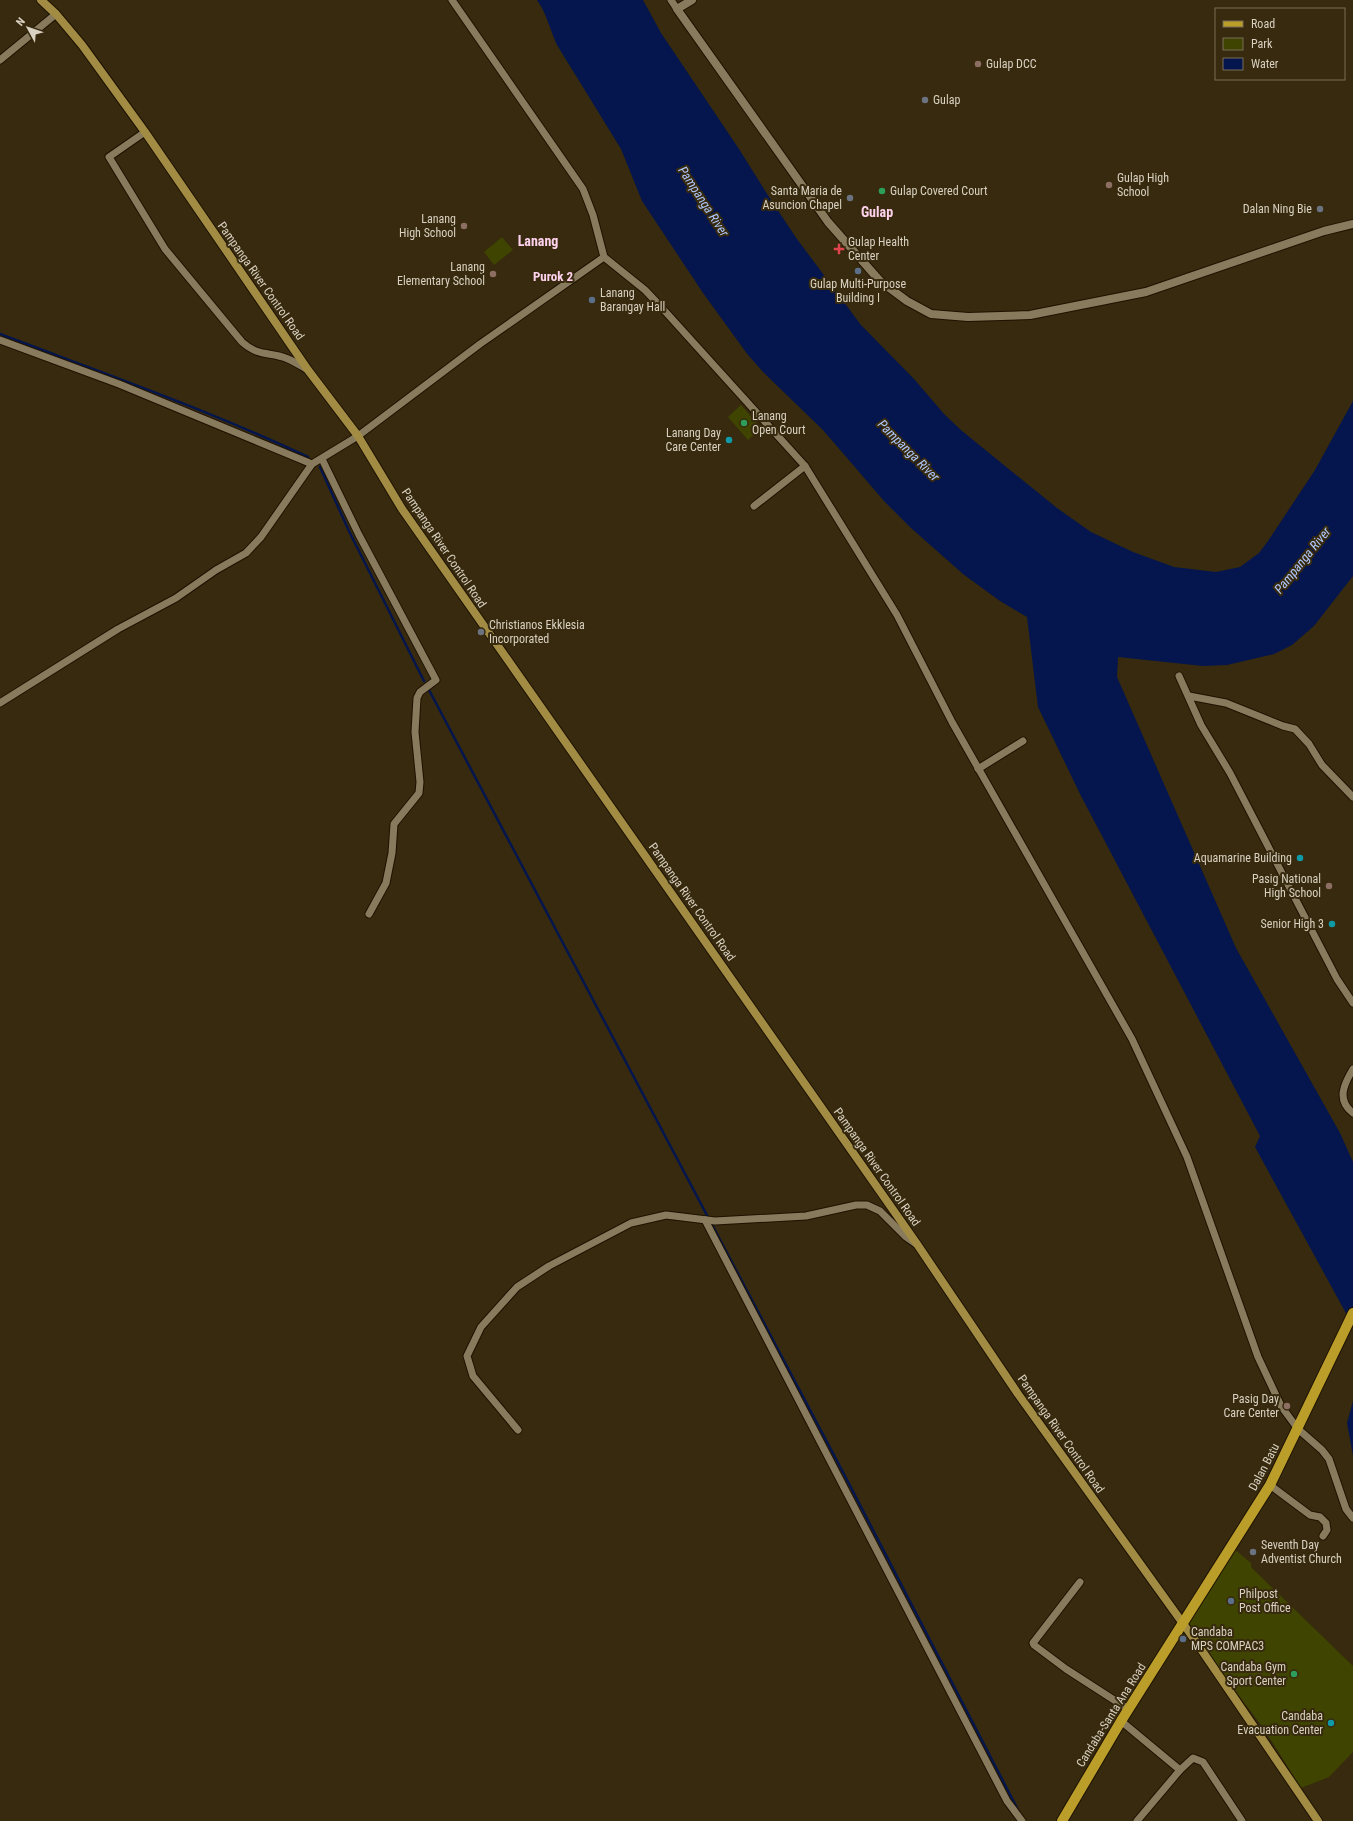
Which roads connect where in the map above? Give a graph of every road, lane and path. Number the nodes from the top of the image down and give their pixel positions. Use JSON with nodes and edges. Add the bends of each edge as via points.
{"nodes":[{"id":1,"x":41,"y":0,"type":"edge"},
{"id":2,"x":452,"y":0,"type":"edge"},
{"id":3,"x":671,"y":0,"type":"edge"},
{"id":4,"x":692,"y":0,"type":"edge"},
{"id":5,"x":677,"y":9,"type":"junction"},
{"id":6,"x":56,"y":14,"type":"junction"},
{"id":7,"x":0,"y":60,"type":"edge"},
{"id":8,"x":144,"y":132,"type":"junction"},
{"id":9,"x":1353,"y":224,"type":"edge"},
{"id":10,"x":604,"y":257,"type":"junction"},
{"id":11,"x":0,"y":340,"type":"edge"},
{"id":12,"x":308,"y":370,"type":"junction"},
{"id":13,"x":358,"y":436,"type":"junction"},
{"id":14,"x":322,"y":459,"type":"junction"},
{"id":15,"x":312,"y":464,"type":"junction"},
{"id":16,"x":805,"y":466,"type":"junction"},
{"id":17,"x":754,"y":506,"type":"dead end"},
{"id":18,"x":1179,"y":676,"type":"dead end"},
{"id":19,"x":1189,"y":696,"type":"junction"},
{"id":20,"x":0,"y":703,"type":"edge"},
{"id":21,"x":1023,"y":741,"type":"dead end"},
{"id":22,"x":978,"y":769,"type":"junction"},
{"id":23,"x":1353,"y":797,"type":"edge"},
{"id":24,"x":369,"y":914,"type":"dead end"},
{"id":25,"x":1353,"y":1003,"type":"edge"},
{"id":26,"x":1353,"y":1069,"type":"edge"},
{"id":27,"x":1353,"y":1113,"type":"edge"},
{"id":28,"x":709,"y":1220,"type":"junction"},
{"id":29,"x":917,"y":1244,"type":"junction"},
{"id":30,"x":1353,"y":1313,"type":"edge"},
{"id":31,"x":1298,"y":1429,"type":"junction"},
{"id":32,"x":518,"y":1430,"type":"dead end"},
{"id":33,"x":1270,"y":1485,"type":"junction"},
{"id":34,"x":1353,"y":1518,"type":"edge"},
{"id":35,"x":1323,"y":1536,"type":"dead end"},
{"id":36,"x":1080,"y":1582,"type":"dead end"},
{"id":37,"x":1183,"y":1624,"type":"junction"},
{"id":38,"x":1128,"y":1709,"type":"junction"},
{"id":39,"x":1121,"y":1721,"type":"junction"},
{"id":40,"x":1180,"y":1770,"type":"junction"},
{"id":41,"x":1140,"y":1820,"type":"edge"},
{"id":42,"x":1022,"y":1821,"type":"edge"},
{"id":43,"x":1062,"y":1821,"type":"edge"},
{"id":44,"x":1242,"y":1821,"type":"edge"},
{"id":45,"x":1318,"y":1821,"type":"edge"}],
"edges":[{"from":1,"to":6,"type":"main road","name":"Pampanga River Control Road"},
{"from":2,"to":10,"type":"street","via":[[583,189]]},
{"from":3,"to":5,"type":"street"},
{"from":4,"to":5,"type":"street"},
{"from":5,"to":9,"type":"street","via":[[828,222],[880,280],[907,301],[931,314],[968,317],[1030,315],[1146,292],[1324,231]]},
{"from":6,"to":7,"type":"street"},
{"from":6,"to":8,"type":"main road","name":"Pampanga River Control Road","via":[[82,45]]},
{"from":8,"to":12,"type":"main road","name":"Pampanga River Control Road"},
{"from":8,"to":12,"type":"street","via":[[109,157],[165,249],[246,346],[263,354],[288,359]]},
{"from":10,"to":13,"type":"street","via":[[480,344]]},
{"from":10,"to":16,"type":"street","via":[[645,290]]},
{"from":11,"to":15,"type":"street","via":[[119,384]]},
{"from":12,"to":13,"type":"main road","name":"Pampanga River Control Road"},
{"from":13,"to":14,"type":"street"},
{"from":13,"to":29,"type":"main road","name":"Pampanga River Control Road","via":[[402,509]]},
{"from":14,"to":15,"type":"street"},
{"from":14,"to":24,"type":"street","via":[[436,680],[420,692],[417,698],[415,732],[419,794],[394,824],[386,883]]},
{"from":15,"to":20,"type":"street","via":[[261,537],[246,553]]},
{"from":16,"to":17,"type":"street"},
{"from":16,"to":22,"type":"street","via":[[897,615]]},
{"from":18,"to":19,"type":"street"},
{"from":19,"to":23,"type":"street","via":[[1226,703],[1295,729],[1309,744],[1322,765]]},
{"from":19,"to":25,"type":"street","via":[[1336,980]]},
{"from":21,"to":22,"type":"street"},
{"from":22,"to":31,"type":"street","via":[[1132,1039],[1187,1157],[1258,1357],[1281,1406]]},
{"from":26,"to":27,"type":"street","via":[[1343,1087],[1343,1099]]},
{"from":28,"to":29,"type":"street","via":[[806,1216],[867,1205],[880,1211],[906,1237]]},
{"from":28,"to":32,"type":"street","via":[[666,1215],[631,1223],[549,1266],[517,1287],[481,1327],[468,1356],[473,1376]]},
{"from":28,"to":42,"type":"street","via":[[1007,1800]]},
{"from":29,"to":37,"type":"main road","name":"Pampanga River Control Road","via":[[1022,1400]]},
{"from":30,"to":31,"type":"main road","name":"Dalan Batu"},
{"from":31,"to":33,"type":"main road","name":"Dalan Batu"},
{"from":31,"to":34,"type":"street","via":[[1329,1459],[1346,1509]]},
{"from":33,"to":35,"type":"street","via":[[1310,1515],[1320,1517],[1326,1523],[1327,1530]]},
{"from":33,"to":37,"type":"main road","name":"Dalan Batu"},
{"from":36,"to":38,"type":"street","via":[[1033,1643],[1066,1669]]},
{"from":37,"to":38,"type":"main road","name":"Candaba-Santa Ana Road"},
{"from":37,"to":45,"type":"main road","name":"Pampanga River Control Road"},
{"from":38,"to":39,"type":"main road","name":"Candaba-Santa Ana Road"},
{"from":39,"to":40,"type":"street"},
{"from":39,"to":43,"type":"main road","name":"Candaba-Santa Ana Road"},
{"from":40,"to":41,"type":"street"},
{"from":40,"to":44,"type":"street","via":[[1193,1758],[1203,1762]]}]}
